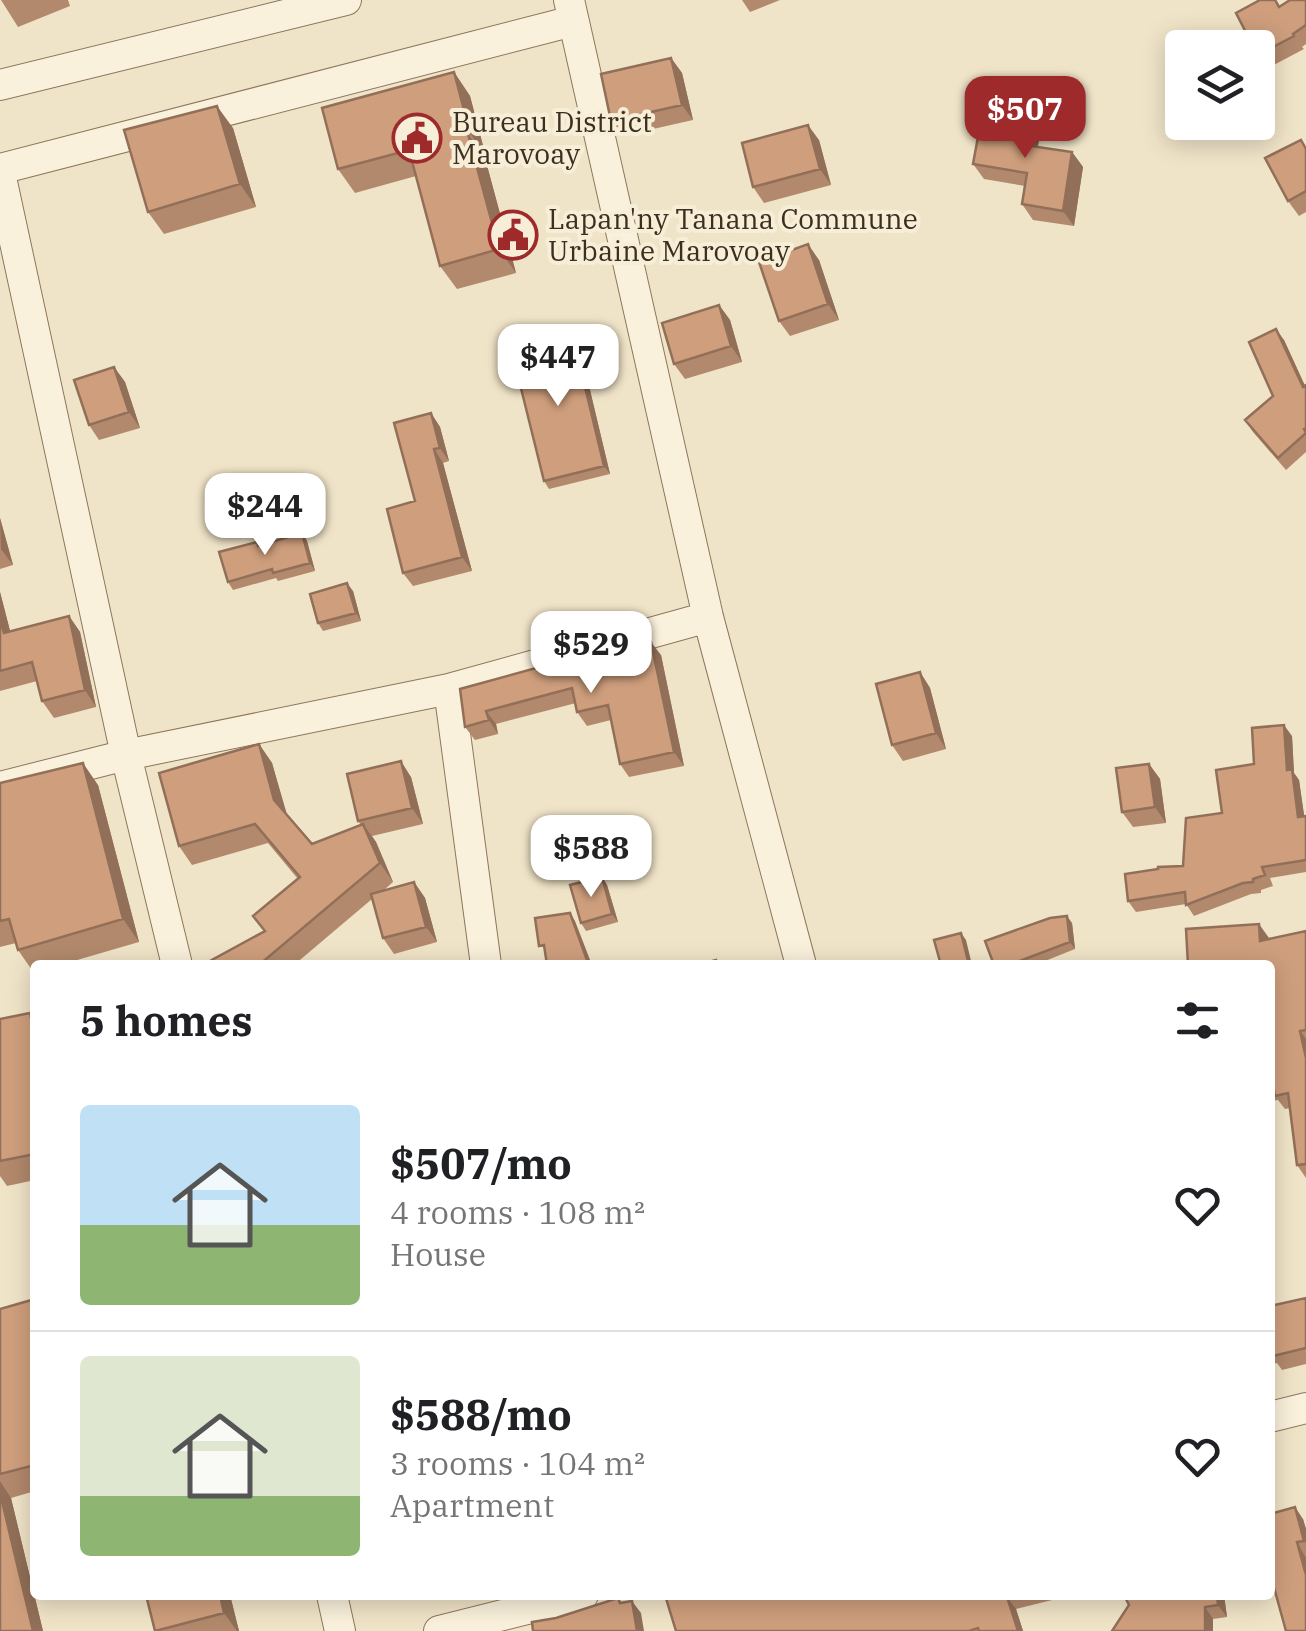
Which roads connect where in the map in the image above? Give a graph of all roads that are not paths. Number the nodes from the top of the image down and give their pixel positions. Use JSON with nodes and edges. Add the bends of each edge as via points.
{"nodes":[{"id":1,"x":346,"y":0,"type":"edge"},
{"id":2,"x":571,"y":11,"type":"edge"},
{"id":3,"x":0,"y":85,"type":"edge"},
{"id":4,"x":0,"y":171,"type":"edge"},
{"id":5,"x":708,"y":617,"type":"junction"},
{"id":6,"x":449,"y":690,"type":"junction"},
{"id":7,"x":126,"y":755,"type":"junction"},
{"id":8,"x":0,"y":787,"type":"edge"},
{"id":9,"x":176,"y":960,"type":"edge"},
{"id":10,"x":485,"y":960,"type":"edge"},
{"id":11,"x":800,"y":960,"type":"edge"},
{"id":12,"x":1306,"y":1408,"type":"edge"},
{"id":13,"x":1275,"y":1416,"type":"edge"},
{"id":14,"x":333,"y":1600,"type":"edge"},
{"id":15,"x":564,"y":1600,"type":"edge"},
{"id":16,"x":340,"y":1631,"type":"edge"},
{"id":17,"x":439,"y":1631,"type":"edge"}],
"edges":[{"from":1,"to":3,"type":"street"},
{"from":2,"to":4,"type":"street"},
{"from":2,"to":5,"type":"street"},
{"from":4,"to":7,"type":"street"},
{"from":5,"to":6,"type":"street"},
{"from":5,"to":11,"type":"street"},
{"from":6,"to":7,"type":"street"},
{"from":6,"to":10,"type":"street"},
{"from":7,"to":8,"type":"street"},
{"from":7,"to":9,"type":"street"},
{"from":12,"to":13,"type":"street"},
{"from":14,"to":16,"type":"street"},
{"from":15,"to":17,"type":"street"}]}
